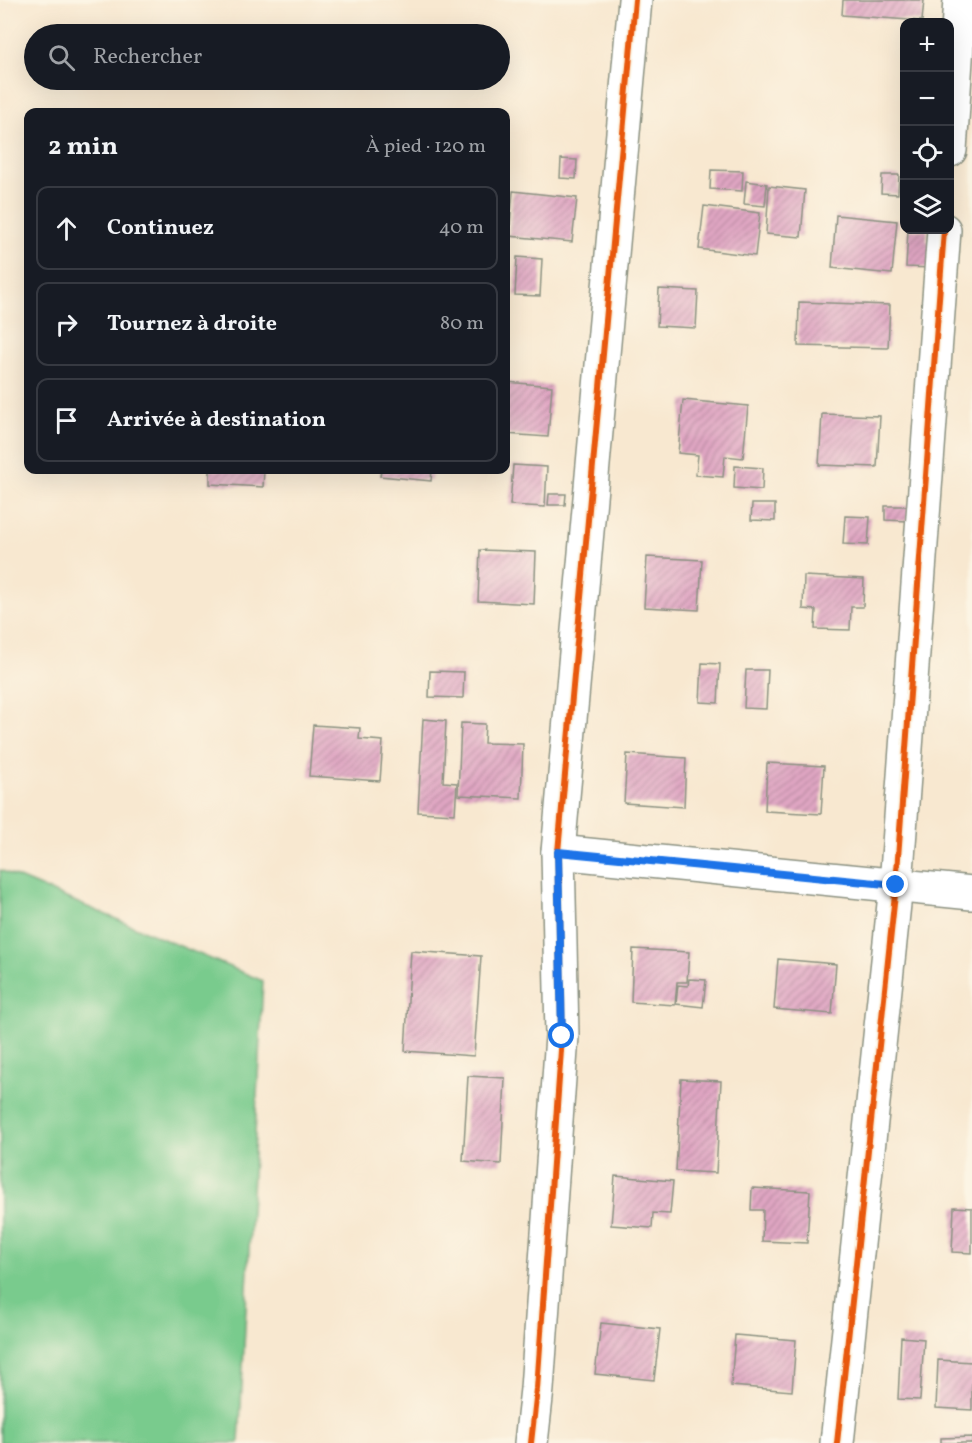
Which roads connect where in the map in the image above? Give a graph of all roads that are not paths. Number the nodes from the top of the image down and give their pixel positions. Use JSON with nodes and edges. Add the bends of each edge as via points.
{"nodes":[{"id":1,"x":635,"y":0,"type":"edge"},
{"id":2,"x":960,"y":0,"type":"edge"},
{"id":3,"x":952,"y":126,"type":"edge"},
{"id":4,"x":944,"y":234,"type":"edge"},
{"id":5,"x":558,"y":852,"type":"junction"},
{"id":6,"x":896,"y":885,"type":"junction"},
{"id":7,"x":972,"y":893,"type":"edge"},
{"id":8,"x":531,"y":1443,"type":"edge"},
{"id":9,"x":837,"y":1443,"type":"edge"}],
"edges":[{"from":1,"to":5,"type":"street"},
{"from":2,"to":3,"type":"street"},
{"from":4,"to":6,"type":"street"},
{"from":5,"to":6,"type":"street"},
{"from":5,"to":8,"type":"street","via":[[562,1036]]},
{"from":6,"to":7,"type":"street"},
{"from":6,"to":9,"type":"street"}]}
